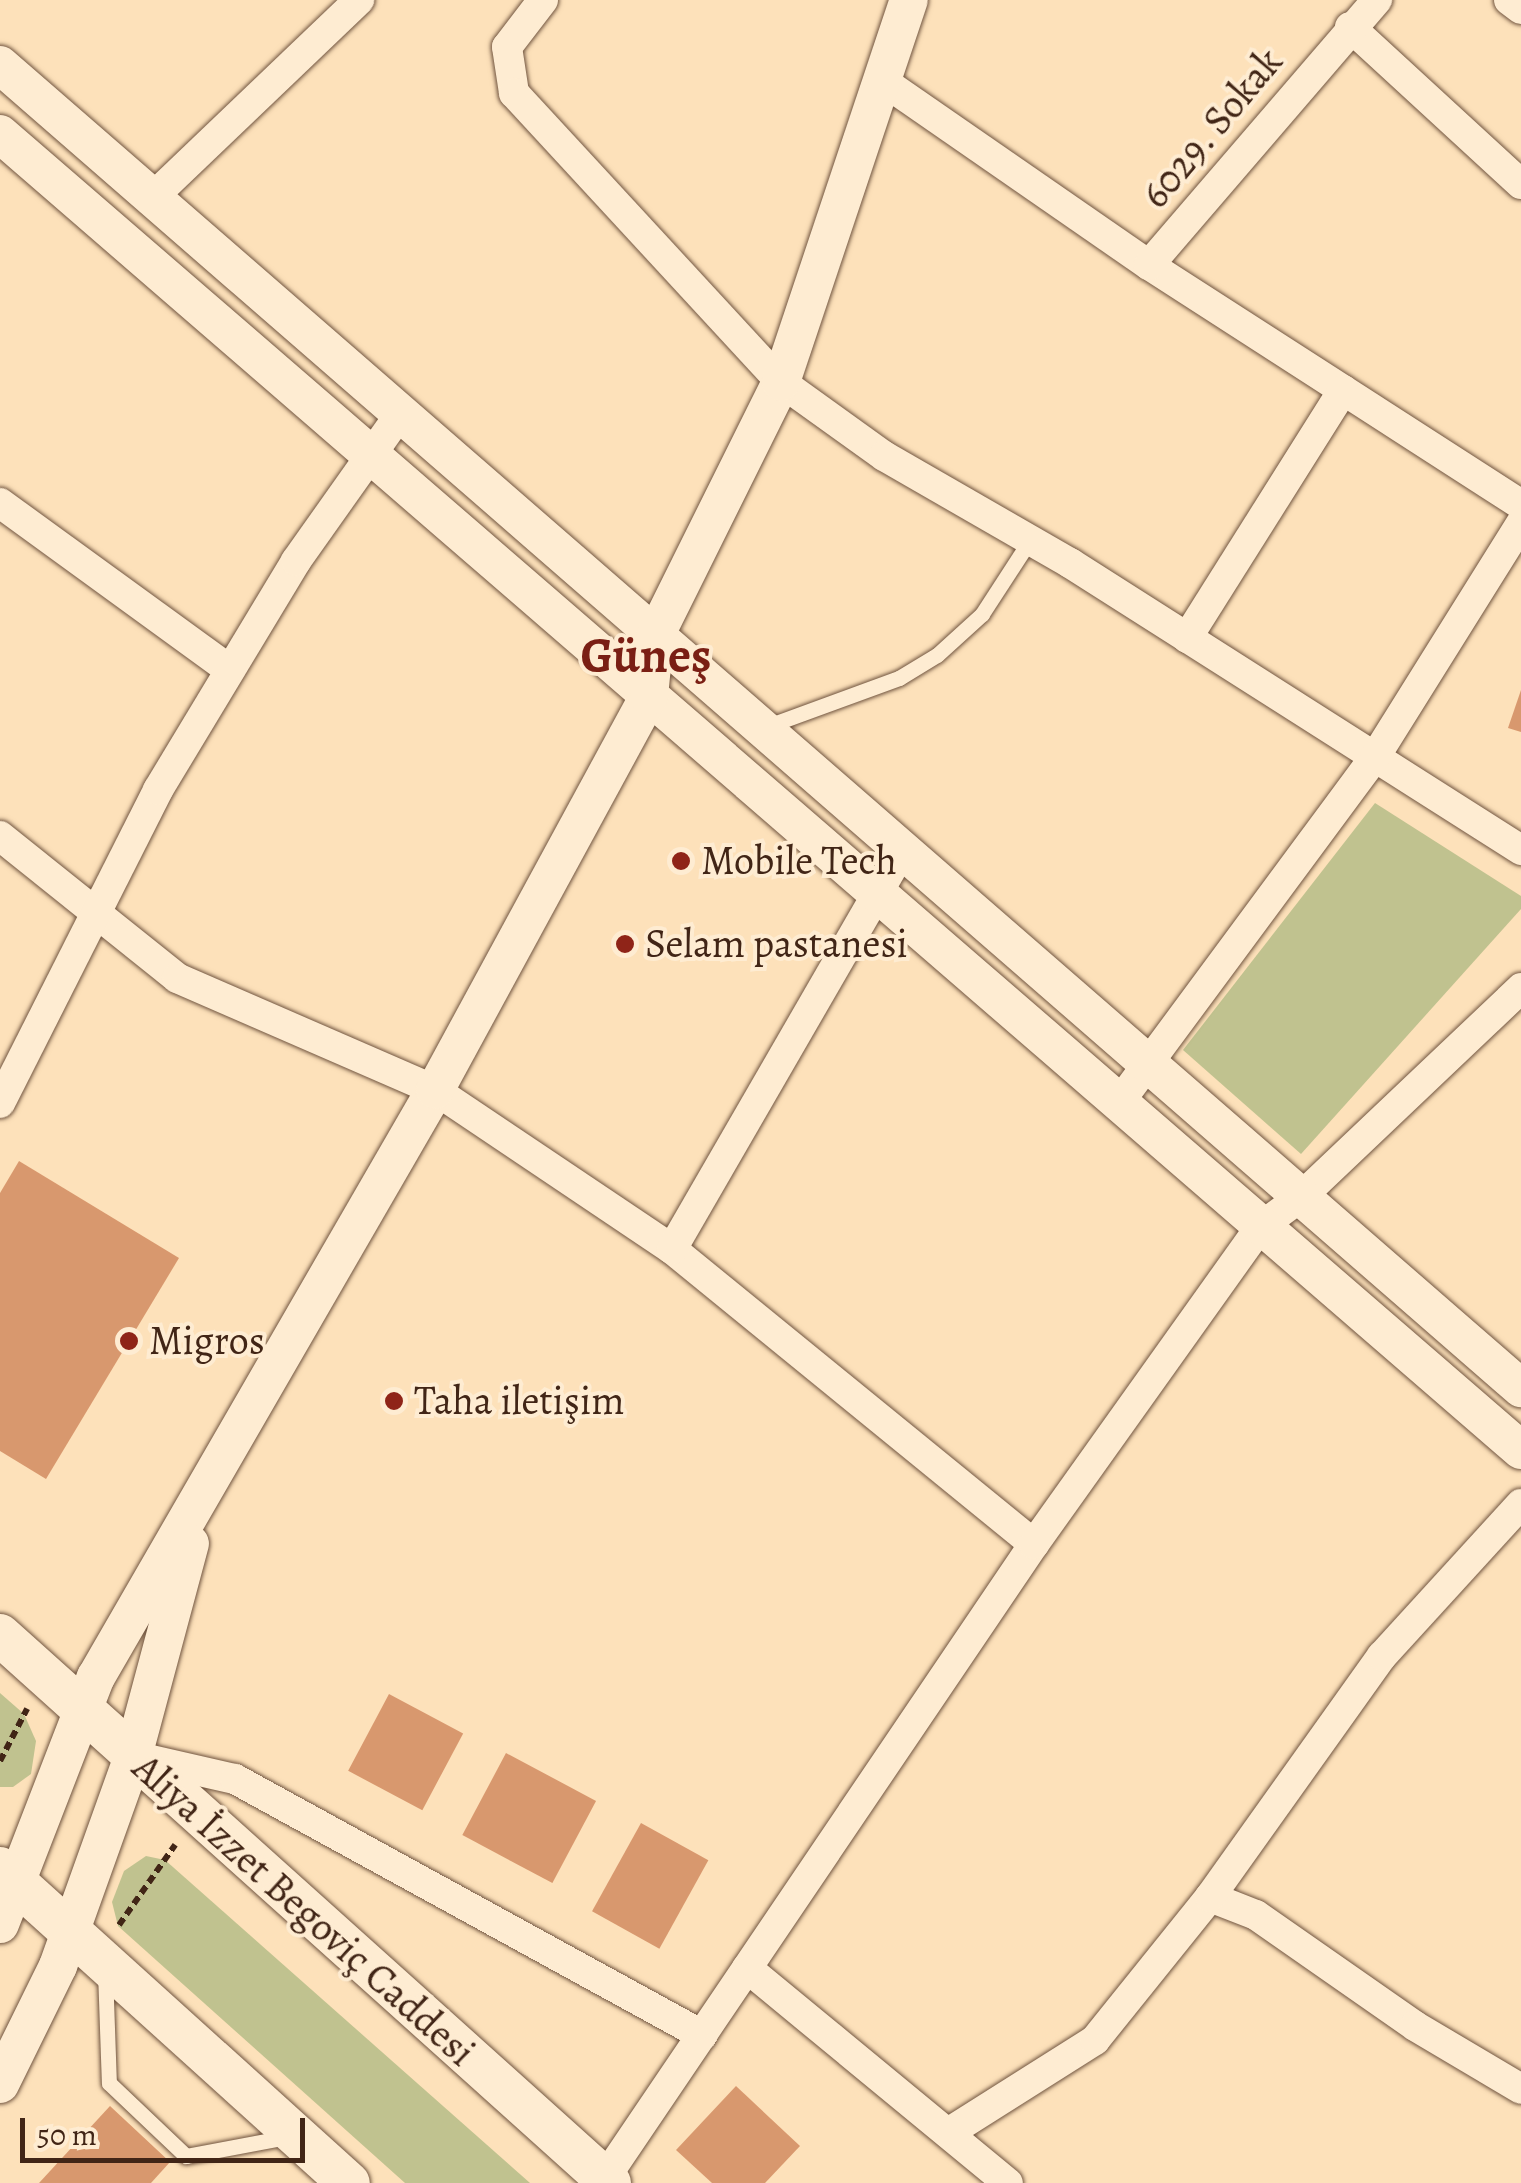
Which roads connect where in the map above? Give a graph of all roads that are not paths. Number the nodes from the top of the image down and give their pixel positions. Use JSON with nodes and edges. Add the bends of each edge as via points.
{"nodes":[{"id":1,"x":359,"y":0,"type":"edge"},
{"id":2,"x":543,"y":0,"type":"edge"},
{"id":3,"x":909,"y":0,"type":"edge"},
{"id":4,"x":1377,"y":0,"type":"edge"},
{"id":5,"x":1509,"y":0,"type":"edge"},
{"id":6,"x":1521,"y":9,"type":"edge"},
{"id":7,"x":1350,"y":27,"type":"junction"},
{"id":8,"x":0,"y":64,"type":"edge"},
{"id":9,"x":883,"y":81,"type":"junction"},
{"id":10,"x":0,"y":134,"type":"edge"},
{"id":11,"x":1521,"y":184,"type":"edge"},
{"id":12,"x":154,"y":196,"type":"junction"},
{"id":13,"x":1148,"y":265,"type":"junction"},
{"id":14,"x":781,"y":382,"type":"junction"},
{"id":15,"x":1343,"y":390,"type":"junction"},
{"id":16,"x":400,"y":414,"type":"junction"},
{"id":17,"x":367,"y":452,"type":"junction"},
{"id":18,"x":0,"y":502,"type":"edge"},
{"id":19,"x":1521,"y":506,"type":"edge"},
{"id":20,"x":1521,"y":523,"type":"edge"},
{"id":21,"x":1030,"y":540,"type":"junction"},
{"id":22,"x":655,"y":636,"type":"junction"},
{"id":23,"x":1187,"y":638,"type":"junction"},
{"id":24,"x":230,"y":670,"type":"junction"},
{"id":25,"x":649,"y":696,"type":"junction"},
{"id":26,"x":762,"y":728,"type":"junction"},
{"id":27,"x":1374,"y":757,"type":"junction"},
{"id":28,"x":0,"y":836,"type":"edge"},
{"id":29,"x":902,"y":849,"type":"junction"},
{"id":30,"x":1521,"y":850,"type":"edge"},
{"id":31,"x":875,"y":893,"type":"junction"},
{"id":32,"x":93,"y":917,"type":"junction"},
{"id":33,"x":1521,"y":988,"type":"edge"},
{"id":34,"x":1151,"y":1064,"type":"junction"},
{"id":35,"x":435,"y":1090,"type":"junction"},
{"id":36,"x":0,"y":1103,"type":"edge"},
{"id":37,"x":1118,"y":1104,"type":"junction"},
{"id":38,"x":1302,"y":1196,"type":"junction"},
{"id":39,"x":1259,"y":1228,"type":"junction"},
{"id":40,"x":672,"y":1250,"type":"junction"},
{"id":41,"x":1521,"y":1388,"type":"edge"},
{"id":42,"x":1521,"y":1450,"type":"edge"},
{"id":43,"x":202,"y":1499,"type":"junction"},
{"id":44,"x":1521,"y":1504,"type":"edge"},
{"id":45,"x":1034,"y":1544,"type":"junction"},
{"id":46,"x":0,"y":1635,"type":"edge"},
{"id":47,"x":80,"y":1709,"type":"junction"},
{"id":48,"x":133,"y":1756,"type":"junction"},
{"id":49,"x":9,"y":1876,"type":"edge"},
{"id":50,"x":1210,"y":1897,"type":"junction"},
{"id":51,"x":0,"y":1924,"type":"edge"},
{"id":52,"x":91,"y":1950,"type":"junction"},
{"id":53,"x":747,"y":1968,"type":"junction"},
{"id":54,"x":702,"y":2035,"type":"junction"},
{"id":55,"x":0,"y":2084,"type":"edge"},
{"id":56,"x":1521,"y":2089,"type":"edge"},
{"id":57,"x":948,"y":2133,"type":"junction"},
{"id":58,"x":296,"y":2135,"type":"junction"},
{"id":59,"x":608,"y":2181,"type":"edge"},
{"id":60,"x":349,"y":2183,"type":"edge"},
{"id":61,"x":1008,"y":2183,"type":"edge"}],
"edges":[{"from":1,"to":12,"type":"street"},
{"from":2,"to":14,"type":"street","via":[[508,46],[514,93]]},
{"from":3,"to":9,"type":"street"},
{"from":4,"to":7,"type":"street","name":"6029. Sokak"},
{"from":5,"to":6,"type":"street"},
{"from":7,"to":11,"type":"street"},
{"from":7,"to":13,"type":"street","name":"6029. Sokak"},
{"from":8,"to":12,"type":"street"},
{"from":9,"to":13,"type":"street"},
{"from":9,"to":14,"type":"street"},
{"from":10,"to":17,"type":"street"},
{"from":12,"to":16,"type":"street"},
{"from":13,"to":15,"type":"street"},
{"from":14,"to":21,"type":"street","via":[[884,456]]},
{"from":14,"to":22,"type":"street"},
{"from":15,"to":19,"type":"street"},
{"from":15,"to":23,"type":"street"},
{"from":16,"to":17,"type":"street"},
{"from":16,"to":22,"type":"street"},
{"from":17,"to":24,"type":"street"},
{"from":17,"to":25,"type":"street"},
{"from":18,"to":24,"type":"street"},
{"from":20,"to":27,"type":"street"},
{"from":21,"to":23,"type":"street"},
{"from":21,"to":26,"type":"lane","via":[[982,614],[937,655],[900,678]]},
{"from":22,"to":25,"type":"street"},
{"from":22,"to":26,"type":"street"},
{"from":23,"to":27,"type":"street"},
{"from":24,"to":32,"type":"street"},
{"from":25,"to":31,"type":"street"},
{"from":25,"to":35,"type":"street"},
{"from":26,"to":29,"type":"street"},
{"from":27,"to":30,"type":"street"},
{"from":27,"to":34,"type":"street"},
{"from":28,"to":32,"type":"street"},
{"from":29,"to":31,"type":"street"},
{"from":29,"to":34,"type":"street"},
{"from":31,"to":37,"type":"street"},
{"from":31,"to":40,"type":"street"},
{"from":32,"to":35,"type":"street","via":[[177,978]]},
{"from":32,"to":36,"type":"street"},
{"from":33,"to":38,"type":"street"},
{"from":34,"to":37,"type":"street"},
{"from":34,"to":38,"type":"street"},
{"from":35,"to":40,"type":"street"},
{"from":35,"to":43,"type":"street"},
{"from":37,"to":39,"type":"street"},
{"from":38,"to":39,"type":"street"},
{"from":38,"to":41,"type":"street"},
{"from":39,"to":42,"type":"street"},
{"from":39,"to":45,"type":"street"},
{"from":40,"to":45,"type":"street"},
{"from":43,"to":47,"type":"street"},
{"from":43,"to":48,"type":"street"},
{"from":44,"to":50,"type":"street","via":[[1382,1656]]},
{"from":45,"to":53,"type":"street"},
{"from":46,"to":47,"type":"main road","name":"Aliya İzzet Begoviç Caddesi"},
{"from":47,"to":48,"type":"main road","name":"Aliya İzzet Begoviç Caddesi"},
{"from":47,"to":49,"type":"street"},
{"from":48,"to":52,"type":"street"},
{"from":48,"to":54,"type":"street","via":[[235,1779]]},
{"from":48,"to":59,"type":"main road","name":"Aliya İzzet Begoviç Caddesi"},
{"from":49,"to":51,"type":"street"},
{"from":49,"to":52,"type":"main road"},
{"from":50,"to":56,"type":"street","via":[[1256,1914],[1415,2026]]},
{"from":50,"to":57,"type":"street","via":[[1095,2040]]},
{"from":52,"to":55,"type":"street"},
{"from":52,"to":58,"type":"main road"},
{"from":52,"to":58,"type":"lane","via":[[108,2084],[186,2156]]},
{"from":53,"to":54,"type":"street"},
{"from":53,"to":57,"type":"street"},
{"from":54,"to":59,"type":"street"},
{"from":57,"to":61,"type":"street"},
{"from":58,"to":60,"type":"main road"}]}
